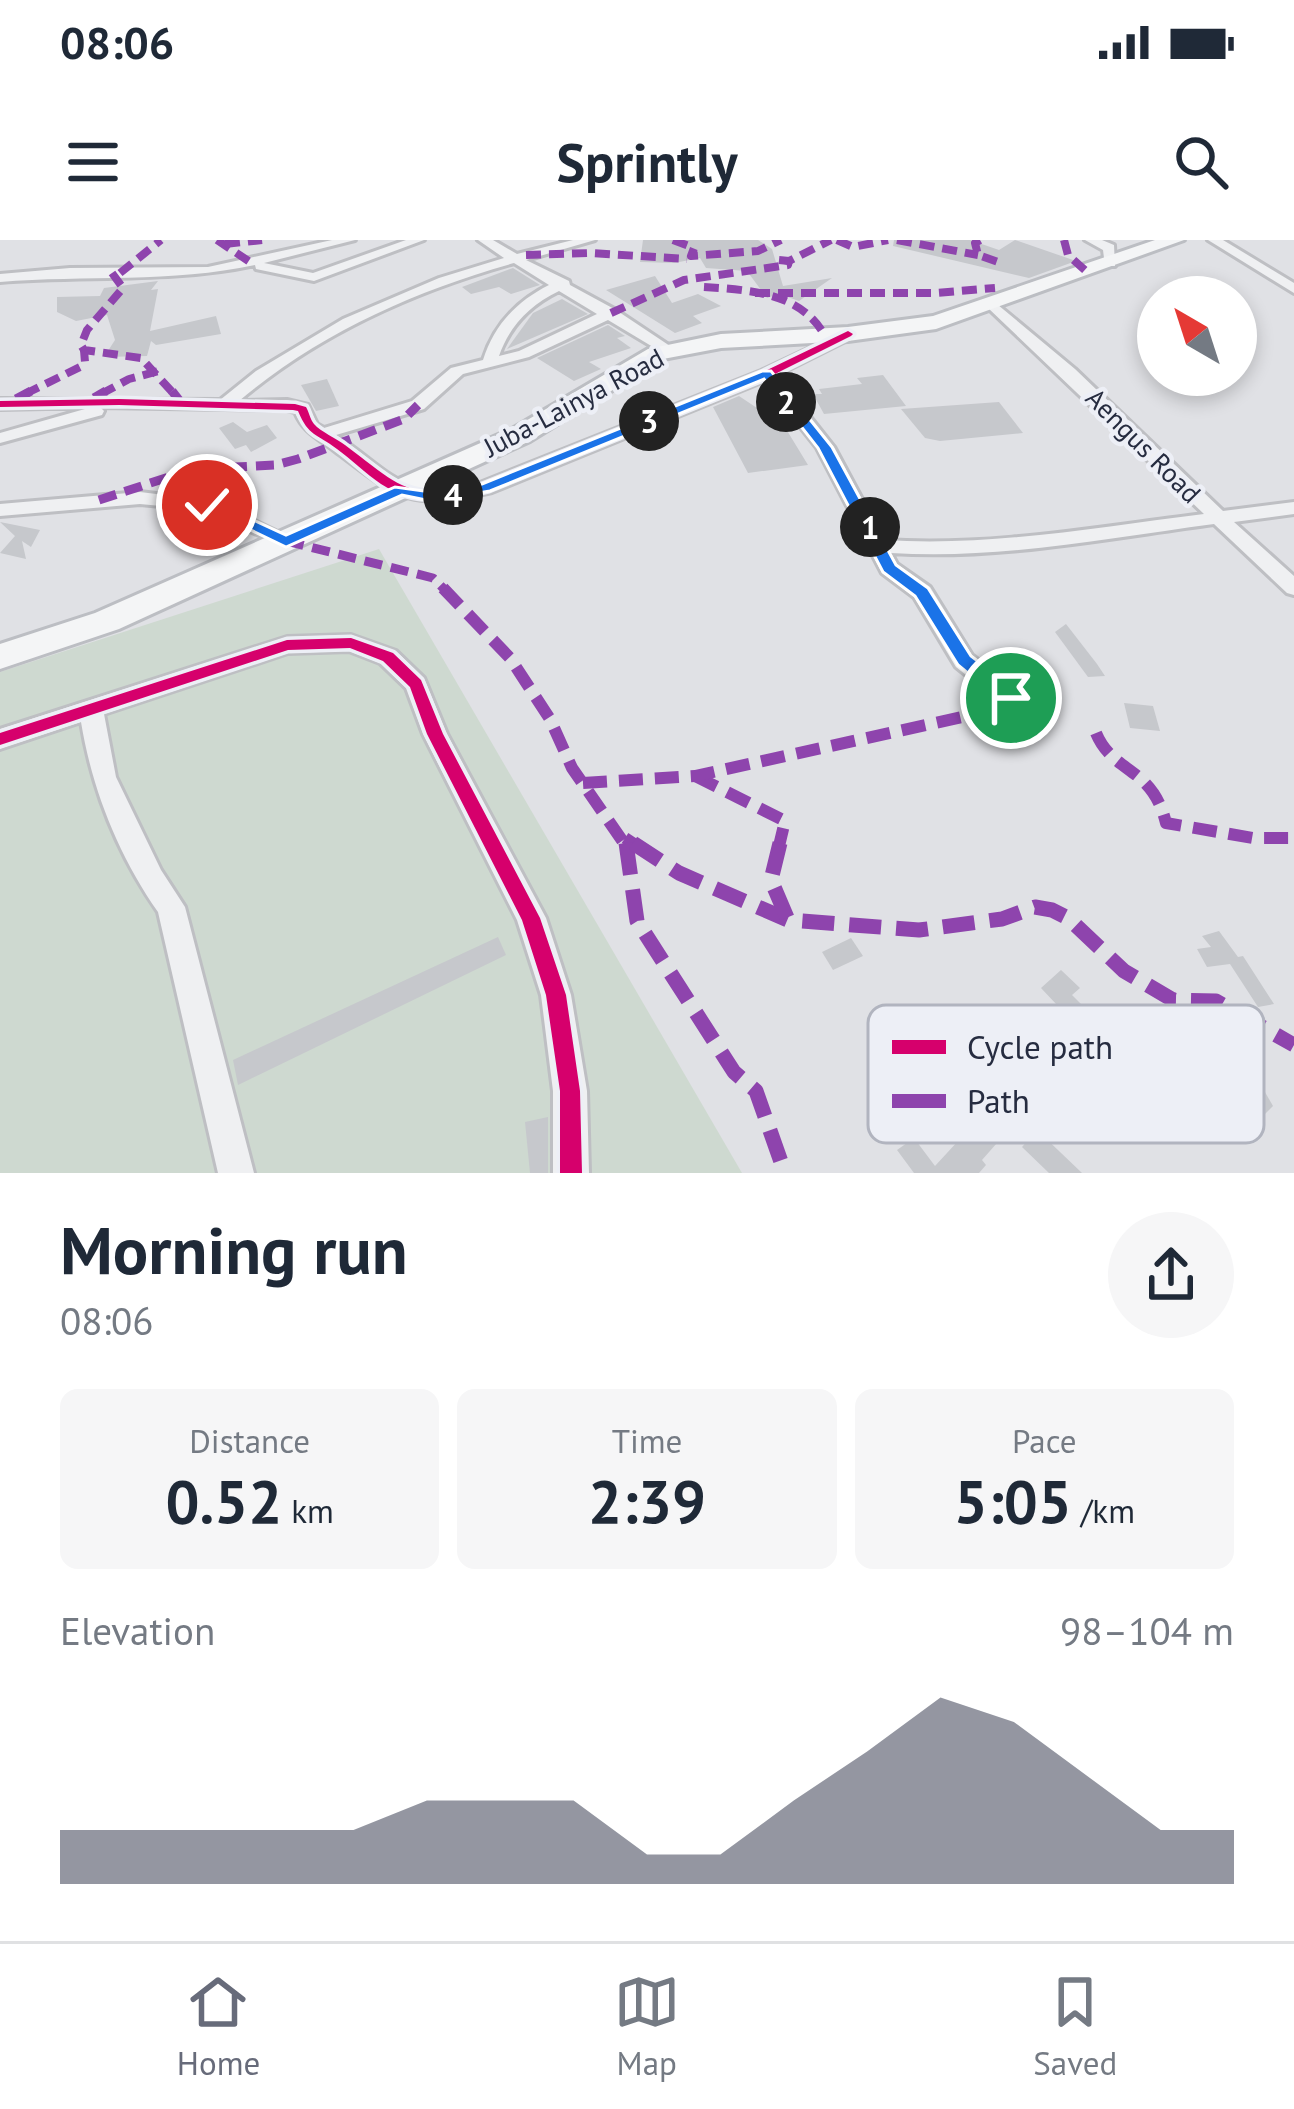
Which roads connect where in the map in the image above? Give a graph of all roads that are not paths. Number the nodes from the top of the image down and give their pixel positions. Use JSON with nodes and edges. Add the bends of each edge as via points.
{"nodes":[{"id":1,"x":349,"y":240,"type":"edge"},
{"id":2,"x":418,"y":240,"type":"edge"},
{"id":3,"x":484,"y":240,"type":"edge"},
{"id":4,"x":590,"y":240,"type":"edge"},
{"id":5,"x":1091,"y":240,"type":"edge"},
{"id":6,"x":1174,"y":240,"type":"edge"},
{"id":7,"x":1214,"y":240,"type":"edge"},
{"id":8,"x":515,"y":258,"type":"junction"},
{"id":9,"x":1110,"y":263,"type":"junction"},
{"id":10,"x":253,"y":264,"type":"junction"},
{"id":11,"x":0,"y":278,"type":"edge"},
{"id":12,"x":564,"y":284,"type":"junction"},
{"id":13,"x":1294,"y":289,"type":"edge"},
{"id":14,"x":992,"y":304,"type":"junction"},
{"id":15,"x":611,"y":313,"type":"junction"},
{"id":16,"x":848,"y":334,"type":"junction"},
{"id":17,"x":668,"y":350,"type":"junction"},
{"id":18,"x":490,"y":361,"type":"junction"},
{"id":19,"x":766,"y":374,"type":"junction"},
{"id":20,"x":131,"y":402,"type":"junction"},
{"id":21,"x":0,"y":404,"type":"edge"},
{"id":22,"x":224,"y":405,"type":"junction"},
{"id":23,"x":323,"y":434,"type":"junction"},
{"id":24,"x":0,"y":438,"type":"edge"},
{"id":25,"x":400,"y":490,"type":"junction"},
{"id":26,"x":1294,"y":508,"type":"edge"},
{"id":27,"x":0,"y":510,"type":"edge"},
{"id":28,"x":1214,"y":518,"type":"junction"},
{"id":29,"x":286,"y":542,"type":"junction"},
{"id":30,"x":880,"y":546,"type":"junction"},
{"id":31,"x":1294,"y":588,"type":"edge"},
{"id":32,"x":0,"y":657,"type":"edge"},
{"id":33,"x":1012,"y":706,"type":"dead end"},
{"id":34,"x":91,"y":708,"type":"junction"},
{"id":35,"x":0,"y":739,"type":"edge"},
{"id":36,"x":236,"y":1173,"type":"edge"},
{"id":37,"x":571,"y":1173,"type":"edge"}],
"edges":[{"from":1,"to":10,"type":"street"},
{"from":2,"to":10,"type":"street","via":[[314,277]]},
{"from":3,"to":8,"type":"street"},
{"from":4,"to":8,"type":"street"},
{"from":5,"to":9,"type":"street","via":[[1109,248]]},
{"from":6,"to":9,"type":"main road","name":"Juba-Lainya Road"},
{"from":7,"to":13,"type":"street"},
{"from":8,"to":12,"type":"street"},
{"from":8,"to":22,"type":"street","via":[[380,307]]},
{"from":9,"to":14,"type":"main road","name":"Juba-Lainya Road"},
{"from":10,"to":11,"type":"street","via":[[182,274]]},
{"from":12,"to":15,"type":"street"},
{"from":12,"to":18,"type":"street","via":[[525,302]]},
{"from":14,"to":16,"type":"main road","name":"Juba-Lainya Road","via":[[912,327]]},
{"from":14,"to":28,"type":"street","name":"Aengus Road"},
{"from":15,"to":17,"type":"street"},
{"from":15,"to":18,"type":"street","via":[[524,354]]},
{"from":16,"to":17,"type":"main road","name":"Juba-Lainya Road"},
{"from":16,"to":19,"type":"street"},
{"from":17,"to":25,"type":"main road","name":"Juba-Lainya Road","via":[[521,435]]},
{"from":18,"to":23,"type":"street","via":[[457,371],[418,405]]},
{"from":19,"to":25,"type":"street","via":[[485,488],[431,497]]},
{"from":19,"to":30,"type":"street","via":[[825,447]]},
{"from":20,"to":21,"type":"street"},
{"from":20,"to":22,"type":"street"},
{"from":20,"to":24,"type":"street"},
{"from":22,"to":23,"type":"street","via":[[299,407]]},
{"from":23,"to":25,"type":"street"},
{"from":25,"to":29,"type":"main road","name":"Juba-Lainya Road"},
{"from":26,"to":28,"type":"street"},
{"from":27,"to":29,"type":"street","via":[[140,498],[207,505]]},
{"from":28,"to":30,"type":"street","via":[[977,547]]},
{"from":28,"to":31,"type":"street","name":"Aengus Road"},
{"from":29,"to":32,"type":"main road","name":"Juba-Lainya Road","via":[[107,621]]},
{"from":30,"to":33,"type":"street","via":[[889,568],[922,592],[951,645]]},
{"from":34,"to":35,"type":"street"},
{"from":34,"to":36,"type":"street","via":[[103,777],[171,907]]},
{"from":34,"to":37,"type":"street","via":[[287,645],[351,643],[388,657],[416,684],[531,918],[556,994]]}]}
